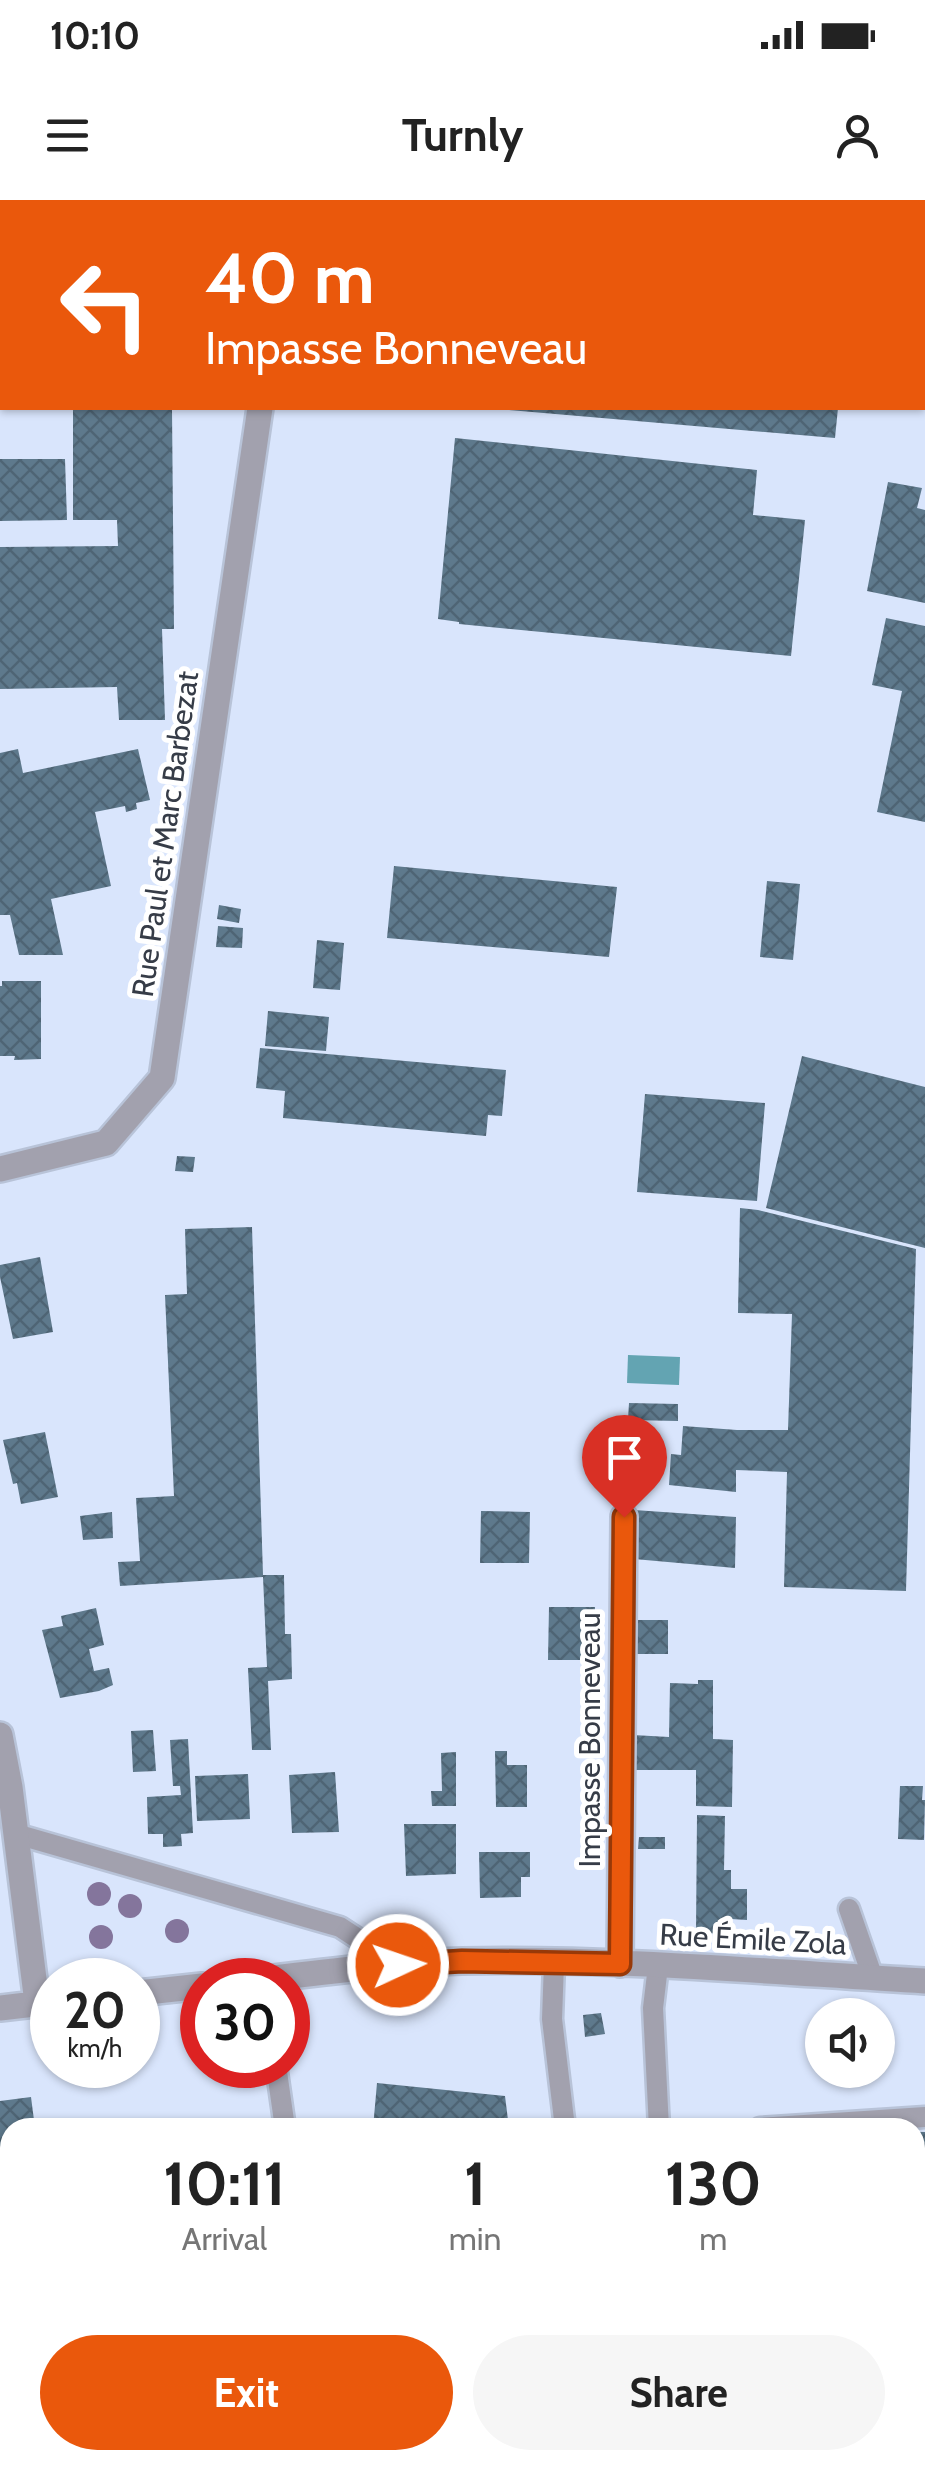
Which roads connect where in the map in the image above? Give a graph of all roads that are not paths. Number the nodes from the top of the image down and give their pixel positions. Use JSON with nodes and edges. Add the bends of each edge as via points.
{"nodes":[{"id":1,"x":260,"y":410,"type":"edge"},
{"id":2,"x":0,"y":1170,"type":"edge"},
{"id":3,"x":624,"y":1517,"type":"dead end"},
{"id":4,"x":0,"y":1735,"type":"edge"},
{"id":5,"x":16,"y":1834,"type":"junction"},
{"id":6,"x":10,"y":1862,"type":"edge"},
{"id":7,"x":849,"y":1909,"type":"dead end"},
{"id":8,"x":34,"y":1958,"type":"edge"},
{"id":9,"x":554,"y":1963,"type":"junction"},
{"id":10,"x":620,"y":1964,"type":"junction"},
{"id":11,"x":398,"y":1965,"type":"junction"},
{"id":12,"x":658,"y":1966,"type":"junction"},
{"id":13,"x":310,"y":1975,"type":"edge"},
{"id":14,"x":873,"y":1978,"type":"junction"},
{"id":15,"x":925,"y":1981,"type":"edge"},
{"id":16,"x":30,"y":2004,"type":"edge"},
{"id":17,"x":0,"y":2008,"type":"edge"},
{"id":18,"x":279,"y":2088,"type":"edge"},
{"id":19,"x":284,"y":2118,"type":"edge"},
{"id":20,"x":564,"y":2118,"type":"edge"},
{"id":21,"x":658,"y":2118,"type":"edge"}],
"edges":[{"from":1,"to":2,"type":"street","name":"Rue Paul et Marc Barbezat","via":[[162,1078],[106,1143]]},
{"from":3,"to":10,"type":"street","name":"Impasse Bonneveau"},
{"from":4,"to":5,"type":"street"},
{"from":5,"to":6,"type":"street"},
{"from":5,"to":11,"type":"lane","via":[[340,1927]]},
{"from":6,"to":8,"type":"street"},
{"from":7,"to":14,"type":"lane"},
{"from":9,"to":10,"type":"street","name":"Rue Émile Zola"},
{"from":9,"to":11,"type":"street","name":"Rue Émile Zola"},
{"from":9,"to":20,"type":"lane","via":[[552,2019]]},
{"from":10,"to":12,"type":"street","name":"Rue Émile Zola"},
{"from":11,"to":13,"type":"street","name":"Rue Émile Zola"},
{"from":12,"to":14,"type":"street","name":"Rue Émile Zola"},
{"from":12,"to":21,"type":"lane","via":[[652,2008]]},
{"from":14,"to":15,"type":"street","name":"Rue Émile Zola"},
{"from":16,"to":17,"type":"street"},
{"from":18,"to":19,"type":"lane"}]}
